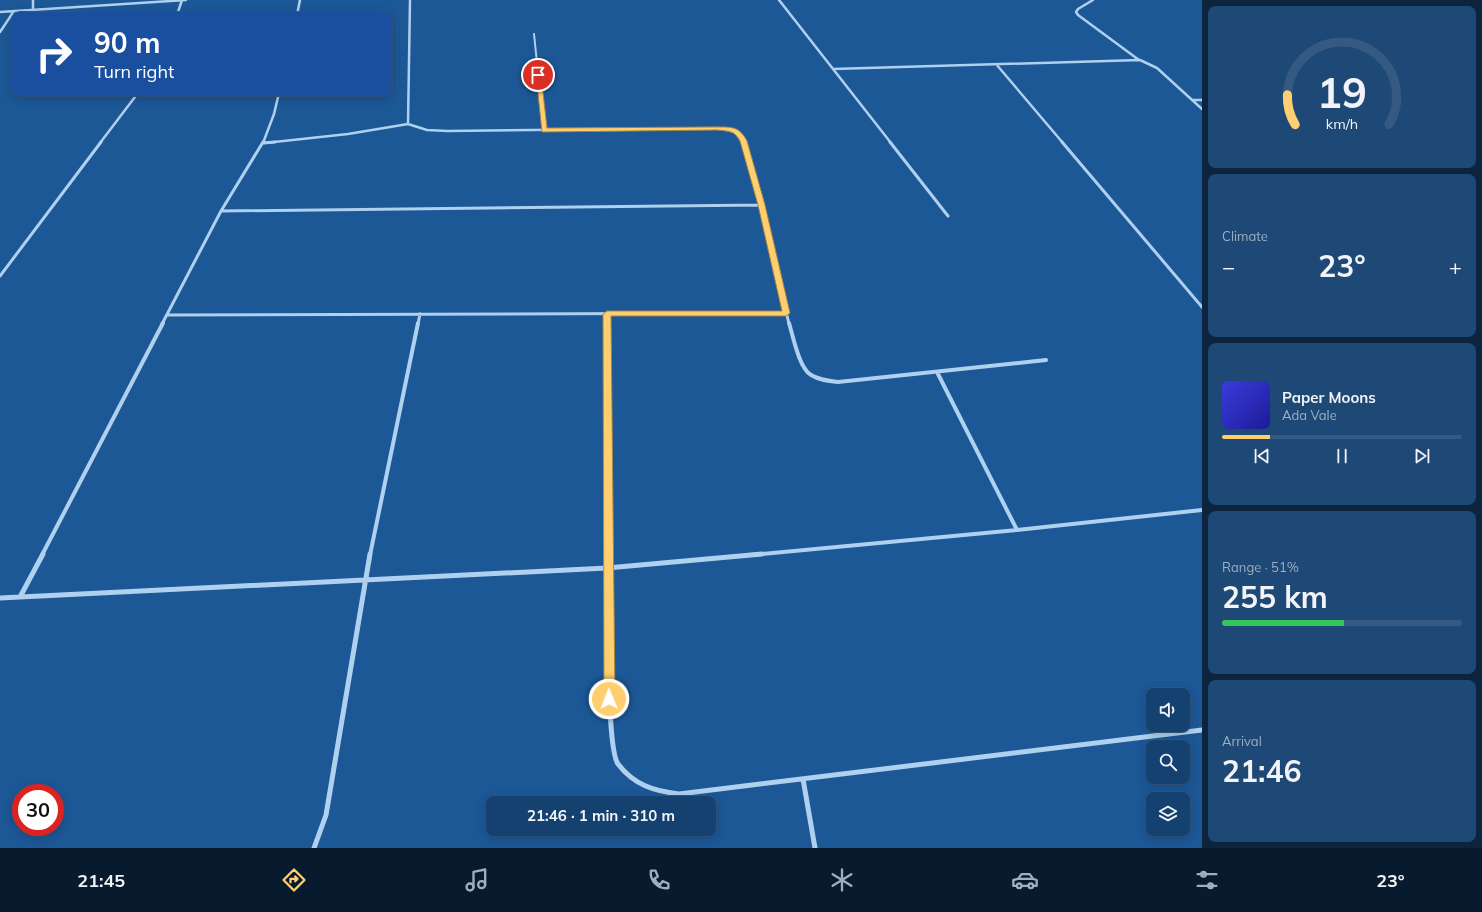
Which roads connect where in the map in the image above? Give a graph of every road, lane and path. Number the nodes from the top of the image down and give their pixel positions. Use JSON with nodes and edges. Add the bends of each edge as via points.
{"nodes":[{"id":1,"x":33,"y":0,"type":"edge"},
{"id":2,"x":182,"y":0,"type":"edge"},
{"id":3,"x":186,"y":0,"type":"edge"},
{"id":4,"x":300,"y":0,"type":"edge"},
{"id":5,"x":410,"y":0,"type":"edge"},
{"id":6,"x":779,"y":0,"type":"edge"},
{"id":7,"x":1093,"y":0,"type":"edge"},
{"id":8,"x":33,"y":10,"type":"junction"},
{"id":9,"x":14,"y":11,"type":"joint"},
{"id":10,"x":0,"y":12,"type":"edge"},
{"id":11,"x":178,"y":12,"type":"edge"},
{"id":12,"x":298,"y":12,"type":"edge"},
{"id":13,"x":12,"y":14,"type":"edge"},
{"id":14,"x":0,"y":32,"type":"edge"},
{"id":15,"x":534,"y":34,"type":"dead end"},
{"id":16,"x":1140,"y":60,"type":"junction"},
{"id":17,"x":996,"y":64,"type":"junction"},
{"id":18,"x":833,"y":69,"type":"junction"},
{"id":19,"x":136,"y":96,"type":"edge"},
{"id":20,"x":278,"y":96,"type":"edge"},
{"id":21,"x":1193,"y":100,"type":"junction"},
{"id":22,"x":1202,"y":100,"type":"edge"},
{"id":23,"x":1202,"y":109,"type":"edge"},
{"id":24,"x":408,"y":124,"type":"junction"},
{"id":25,"x":544,"y":130,"type":"junction"},
{"id":26,"x":263,"y":143,"type":"junction"},
{"id":27,"x":761,"y":205,"type":"junction"},
{"id":28,"x":221,"y":212,"type":"junction"},
{"id":29,"x":948,"y":216,"type":"dead end"},
{"id":30,"x":0,"y":276,"type":"edge"},
{"id":31,"x":1202,"y":307,"type":"edge"},
{"id":32,"x":786,"y":313,"type":"junction"},
{"id":33,"x":420,"y":314,"type":"junction"},
{"id":34,"x":607,"y":314,"type":"junction"},
{"id":35,"x":166,"y":315,"type":"junction"},
{"id":36,"x":1046,"y":360,"type":"dead end"},
{"id":37,"x":937,"y":372,"type":"junction"},
{"id":38,"x":1202,"y":510,"type":"edge"},
{"id":39,"x":1016,"y":530,"type":"junction"},
{"id":40,"x":607,"y":568,"type":"junction"},
{"id":41,"x":365,"y":580,"type":"junction"},
{"id":42,"x":20,"y":597,"type":"junction"},
{"id":43,"x":0,"y":598,"type":"edge"},
{"id":44,"x":1202,"y":730,"type":"edge"},
{"id":45,"x":803,"y":779,"type":"junction"},
{"id":46,"x":314,"y":848,"type":"edge"},
{"id":47,"x":815,"y":848,"type":"edge"}],
"edges":[{"from":1,"to":8,"type":"street"},
{"from":2,"to":3,"type":"street"},
{"from":2,"to":8,"type":"street"},
{"from":2,"to":11,"type":"street"},
{"from":4,"to":12,"type":"street"},
{"from":5,"to":24,"type":"street"},
{"from":6,"to":18,"type":"street"},
{"from":7,"to":16,"type":"street","via":[[1078,9],[1078,15]]},
{"from":8,"to":9,"type":"street"},
{"from":9,"to":10,"type":"street"},
{"from":13,"to":14,"type":"street"},
{"from":15,"to":25,"type":"lane"},
{"from":16,"to":17,"type":"street"},
{"from":16,"to":21,"type":"street","via":[[1157,68]]},
{"from":17,"to":18,"type":"street"},
{"from":17,"to":31,"type":"street"},
{"from":18,"to":29,"type":"street"},
{"from":19,"to":30,"type":"street"},
{"from":20,"to":26,"type":"street"},
{"from":21,"to":22,"type":"street"},
{"from":21,"to":23,"type":"street"},
{"from":24,"to":25,"type":"street","via":[[427,130],[448,131]]},
{"from":24,"to":26,"type":"street","via":[[348,134]]},
{"from":25,"to":27,"type":"street","via":[[732,129],[740,134],[743,141]]},
{"from":26,"to":28,"type":"street"},
{"from":27,"to":28,"type":"street"},
{"from":27,"to":32,"type":"street"},
{"from":28,"to":35,"type":"street"},
{"from":32,"to":34,"type":"street"},
{"from":32,"to":37,"type":"street","via":[[802,364],[809,374],[821,380],[838,382]]},
{"from":33,"to":34,"type":"street"},
{"from":33,"to":35,"type":"street"},
{"from":33,"to":41,"type":"street"},
{"from":34,"to":40,"type":"street"},
{"from":35,"to":42,"type":"street"},
{"from":36,"to":37,"type":"street"},
{"from":37,"to":39,"type":"street"},
{"from":38,"to":39,"type":"street"},
{"from":39,"to":40,"type":"street"},
{"from":40,"to":41,"type":"street"},
{"from":40,"to":45,"type":"street","via":[[610,714],[612,746],[618,763],[635,781],[656,791],[679,794]]},
{"from":41,"to":42,"type":"street"},
{"from":41,"to":46,"type":"street","via":[[326,816]]},
{"from":42,"to":43,"type":"street"},
{"from":44,"to":45,"type":"street"},
{"from":45,"to":47,"type":"street"}]}
